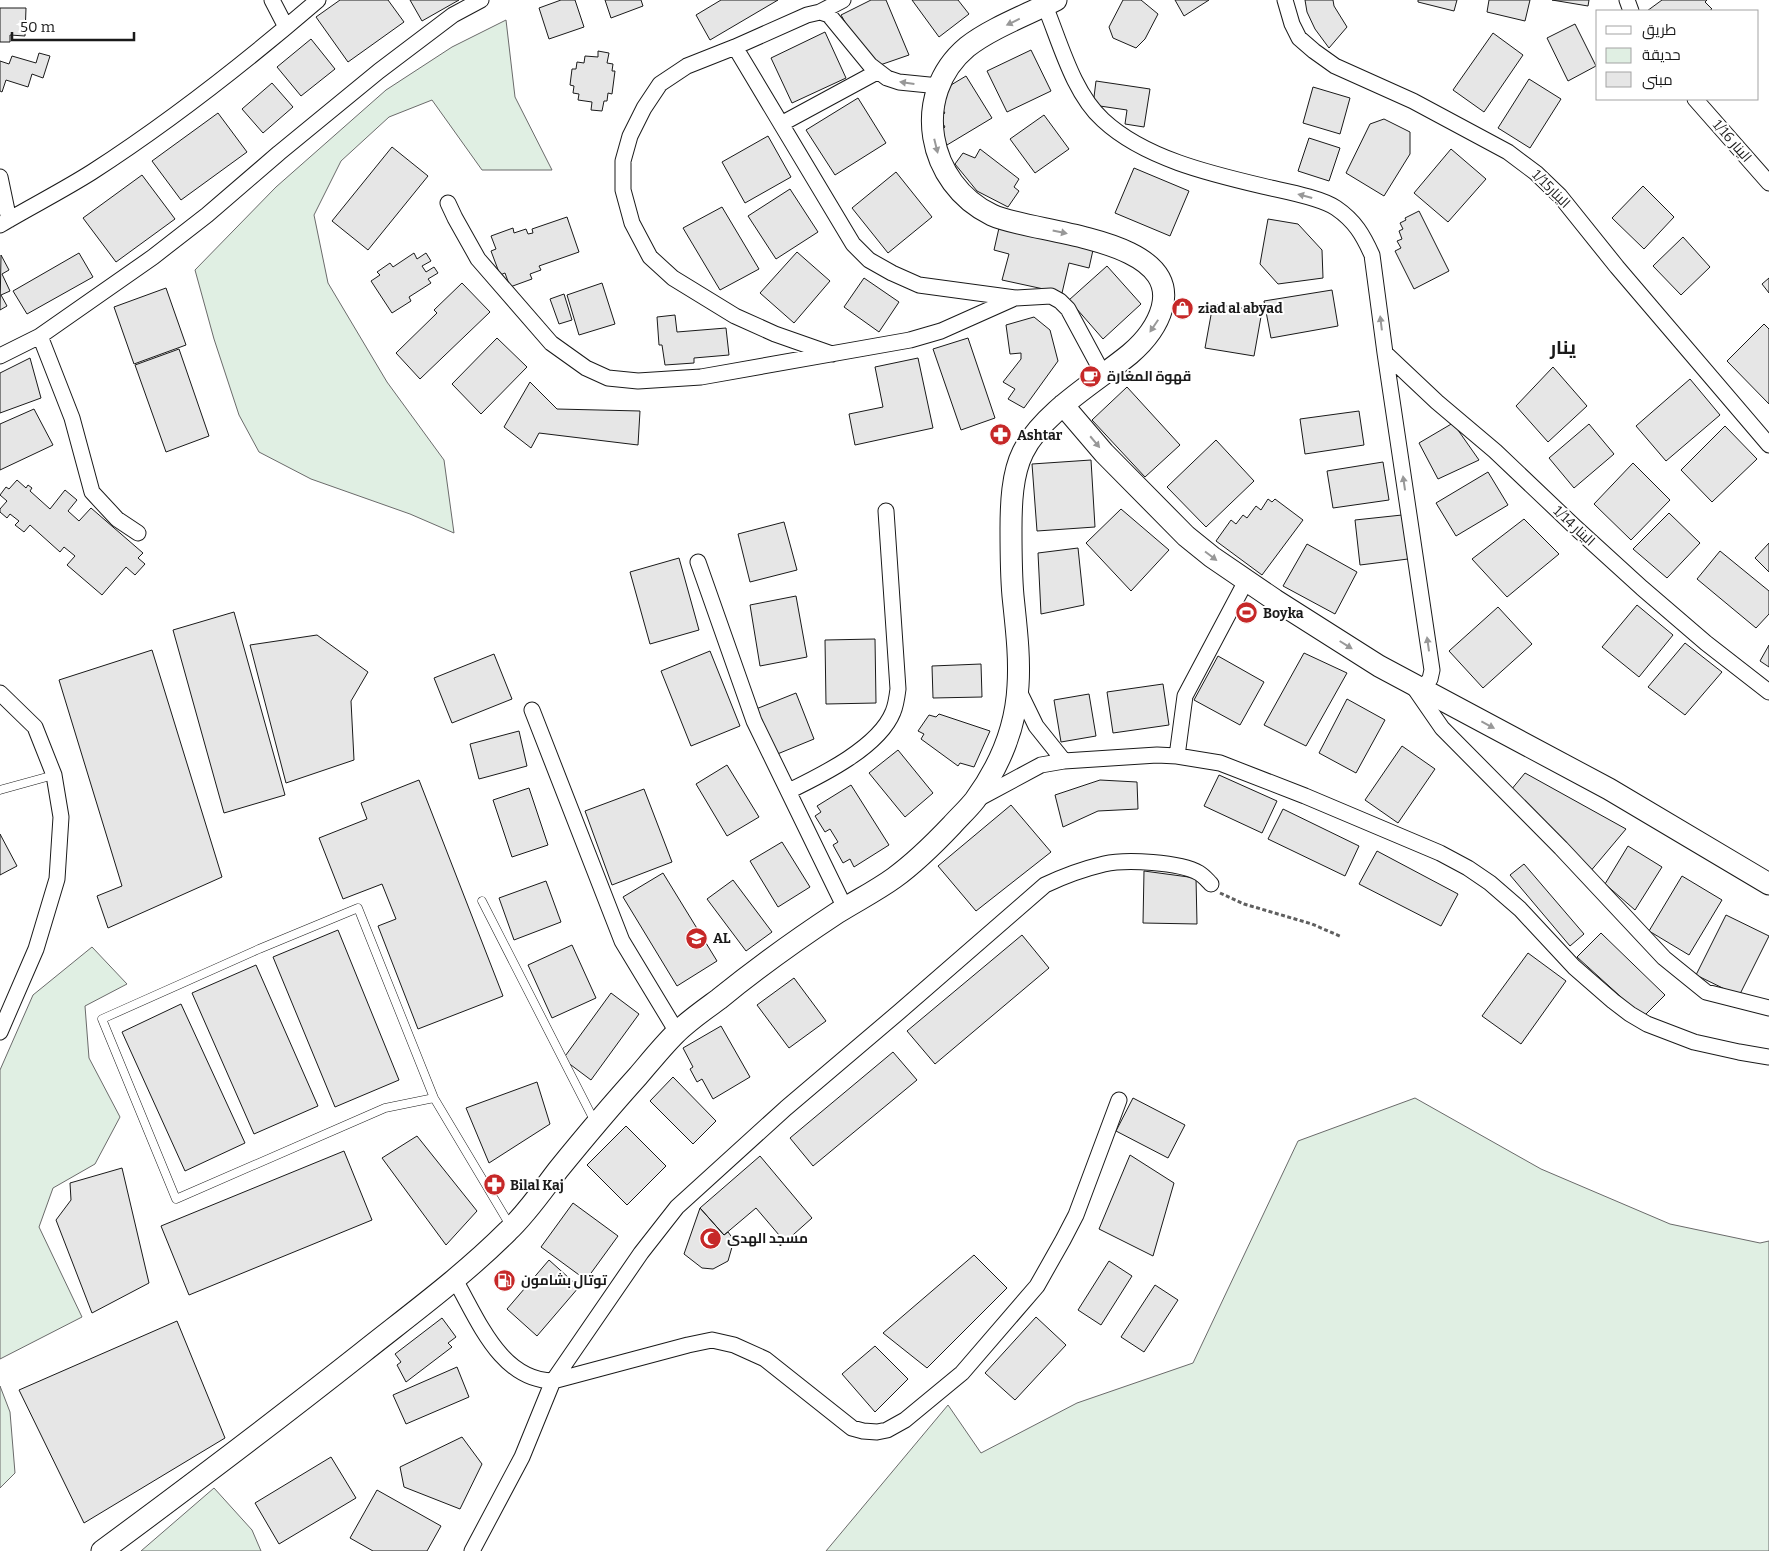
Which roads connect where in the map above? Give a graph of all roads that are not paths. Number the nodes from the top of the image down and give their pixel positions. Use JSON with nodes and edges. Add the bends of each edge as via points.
{"nodes":[{"id":1,"x":272,"y":0,"type":"edge"},
{"id":2,"x":318,"y":0,"type":"edge"},
{"id":3,"x":481,"y":0,"type":"edge"},
{"id":4,"x":842,"y":0,"type":"edge"},
{"id":5,"x":1285,"y":0,"type":"edge"},
{"id":6,"x":1051,"y":3,"type":"edge"},
{"id":7,"x":820,"y":12,"type":"junction"},
{"id":8,"x":286,"y":27,"type":"junction"},
{"id":9,"x":736,"y":47,"type":"junction"},
{"id":10,"x":877,"y":72,"type":"junction"},
{"id":11,"x":939,"y":86,"type":"junction"},
{"id":12,"x":1696,"y":100,"type":"edge"},
{"id":13,"x":781,"y":124,"type":"junction"},
{"id":14,"x":0,"y":177,"type":"edge"},
{"id":15,"x":1769,"y":183,"type":"edge"},
{"id":16,"x":448,"y":203,"type":"dead end"},
{"id":17,"x":4,"y":215,"type":"edge"},
{"id":18,"x":1015,"y":298,"type":"junction"},
{"id":19,"x":40,"y":336,"type":"junction"},
{"id":20,"x":1385,"y":353,"type":"junction"},
{"id":21,"x":832,"y":354,"type":"junction"},
{"id":22,"x":0,"y":356,"type":"edge"},
{"id":23,"x":1103,"y":374,"type":"junction"},
{"id":24,"x":1063,"y":405,"type":"junction"},
{"id":25,"x":1769,"y":445,"type":"edge"},
{"id":26,"x":886,"y":511,"type":"dead end"},
{"id":27,"x":138,"y":533,"type":"dead end"},
{"id":28,"x":698,"y":562,"type":"dead end"},
{"id":29,"x":1246,"y":580,"type":"junction"},
{"id":30,"x":1416,"y":686,"type":"junction"},
{"id":31,"x":1018,"y":689,"type":"junction"},
{"id":32,"x":1769,"y":692,"type":"edge"},
{"id":33,"x":0,"y":693,"type":"edge"},
{"id":34,"x":532,"y":710,"type":"dead end"},
{"id":35,"x":1177,"y":756,"type":"junction"},
{"id":36,"x":1064,"y":761,"type":"junction"},
{"id":37,"x":54,"y":775,"type":"junction"},
{"id":38,"x":0,"y":790,"type":"edge"},
{"id":39,"x":789,"y":791,"type":"junction"},
{"id":40,"x":974,"y":801,"type":"junction"},
{"id":41,"x":1211,"y":884,"type":"road end"},
{"id":42,"x":1769,"y":884,"type":"edge"},
{"id":43,"x":482,"y":900,"type":"dead end"},
{"id":44,"x":845,"y":908,"type":"junction"},
{"id":45,"x":1769,"y":1008,"type":"edge"},
{"id":46,"x":0,"y":1032,"type":"edge"},
{"id":47,"x":677,"y":1032,"type":"junction"},
{"id":48,"x":1769,"y":1057,"type":"edge"},
{"id":49,"x":434,"y":1098,"type":"junction"},
{"id":50,"x":1119,"y":1100,"type":"dead end"},
{"id":51,"x":596,"y":1124,"type":"junction"},
{"id":52,"x":512,"y":1228,"type":"junction"},
{"id":53,"x":455,"y":1280,"type":"junction"},
{"id":54,"x":553,"y":1381,"type":"junction"},
{"id":55,"x":102,"y":1551,"type":"edge"},
{"id":56,"x":472,"y":1551,"type":"edge"}],
"edges":[{"from":1,"to":8,"type":"street"},
{"from":2,"to":8,"type":"street"},
{"from":3,"to":19,"type":"street","via":[[453,15],[379,71],[207,215]]},
{"from":4,"to":7,"type":"street"},
{"from":5,"to":25,"type":"street","name":"الينار1/15","via":[[1300,38],[1335,66],[1413,101],[1499,148],[1536,173],[1560,196]]},
{"from":6,"to":11,"type":"main road","one_way":true,"via":[[964,49],[949,66]]},
{"from":20,"to":6,"type":"street","one_way":true,"via":[[1372,255],[1357,225],[1335,207],[1222,177],[1130,141],[1102,120],[1084,98]]},
{"from":7,"to":9,"type":"street"},
{"from":7,"to":10,"type":"street","via":[[833,19]]},
{"from":8,"to":17,"type":"street","via":[[187,106],[91,173]]},
{"from":9,"to":13,"type":"street"},
{"from":9,"to":21,"type":"street","via":[[687,66],[660,84],[644,108],[622,161],[623,190],[632,223],[650,257],[673,278],[735,316]]},
{"from":11,"to":10,"type":"street","one_way":true,"via":[[898,82]]},
{"from":10,"to":13,"type":"street"},
{"from":11,"to":23,"type":"main road","one_way":true,"via":[[932,123],[934,142],[942,168],[962,194],[975,205],[1005,220],[1122,249],[1135,255],[1153,271],[1162,285],[1164,298],[1157,322],[1134,350]]},
{"from":12,"to":15,"type":"street","name":"الينار 1/16"},
{"from":13,"to":18,"type":"street","via":[[853,244],[869,260],[919,285]]},
{"from":14,"to":17,"type":"street"},
{"from":16,"to":21,"type":"street","via":[[478,258],[551,343],[586,368],[608,378],[638,381],[701,376]]},
{"from":18,"to":21,"type":"street","via":[[941,331]]},
{"from":18,"to":23,"type":"street","via":[[1051,296],[1060,301],[1068,309]]},
{"from":19,"to":22,"type":"street"},
{"from":19,"to":27,"type":"street","via":[[72,418],[92,492],[117,519]]},
{"from":30,"to":20,"type":"street","one_way":true,"via":[[1430,679],[1432,670]]},
{"from":20,"to":32,"type":"street","name":"الينار 1/14","via":[[1574,528],[1706,643]]},
{"from":23,"to":24,"type":"main road"},
{"from":24,"to":29,"type":"main road","one_way":true,"via":[[1104,453],[1186,536]]},
{"from":24,"to":31,"type":"main road","via":[[1023,450],[1015,475],[1011,564],[1018,644]]},
{"from":26,"to":39,"type":"street","via":[[898,690],[894,711],[886,727],[872,742],[820,776]]},
{"from":28,"to":39,"type":"street","via":[[754,721]]},
{"from":29,"to":30,"type":"main road","one_way":true,"via":[[1331,636]]},
{"from":29,"to":35,"type":"street","via":[[1185,696]]},
{"from":30,"to":42,"type":"main road","one_way":true,"via":[[1609,790]]},
{"from":30,"to":45,"type":"street","via":[[1442,728],[1664,958],[1706,992]]},
{"from":31,"to":36,"type":"street","via":[[1036,726]]},
{"from":31,"to":40,"type":"main road","via":[[1004,752]]},
{"from":33,"to":37,"type":"street","via":[[35,727]]},
{"from":34,"to":47,"type":"street","via":[[622,941]]},
{"from":35,"to":36,"type":"street"},
{"from":35,"to":48,"type":"street","via":[[1220,764],[1266,780],[1440,853],[1490,883],[1520,909],[1574,967],[1630,1014],[1694,1042]]},
{"from":36,"to":40,"type":"street","via":[[1041,765]]},
{"from":37,"to":38,"type":"lane"},
{"from":37,"to":46,"type":"street","via":[[61,817],[57,879],[36,949]]},
{"from":39,"to":44,"type":"street"},
{"from":40,"to":44,"type":"main road","via":[[928,851],[894,878]]},
{"from":41,"to":54,"type":"street","via":[[1200,874],[1185,868],[1134,862],[1099,866],[1045,885],[786,1108],[678,1207],[641,1253]]},
{"from":43,"to":51,"type":"lane"},
{"from":44,"to":47,"type":"main road","via":[[780,952]]},
{"from":47,"to":51,"type":"main road"},
{"from":49,"to":49,"type":"lane","via":[[385,1108],[176,1198],[102,1019],[358,908]]},
{"from":49,"to":52,"type":"lane"},
{"from":50,"to":54,"type":"street","via":[[1076,1215],[1036,1286],[962,1373],[905,1420],[887,1430],[870,1432],[852,1428],[765,1359],[734,1345],[712,1340]]},
{"from":51,"to":52,"type":"main road"},
{"from":52,"to":53,"type":"main road"},
{"from":53,"to":54,"type":"street","via":[[505,1359],[528,1376]]},
{"from":53,"to":55,"type":"main road","via":[[258,1435]]},
{"from":54,"to":56,"type":"street","via":[[522,1458]]}]}
